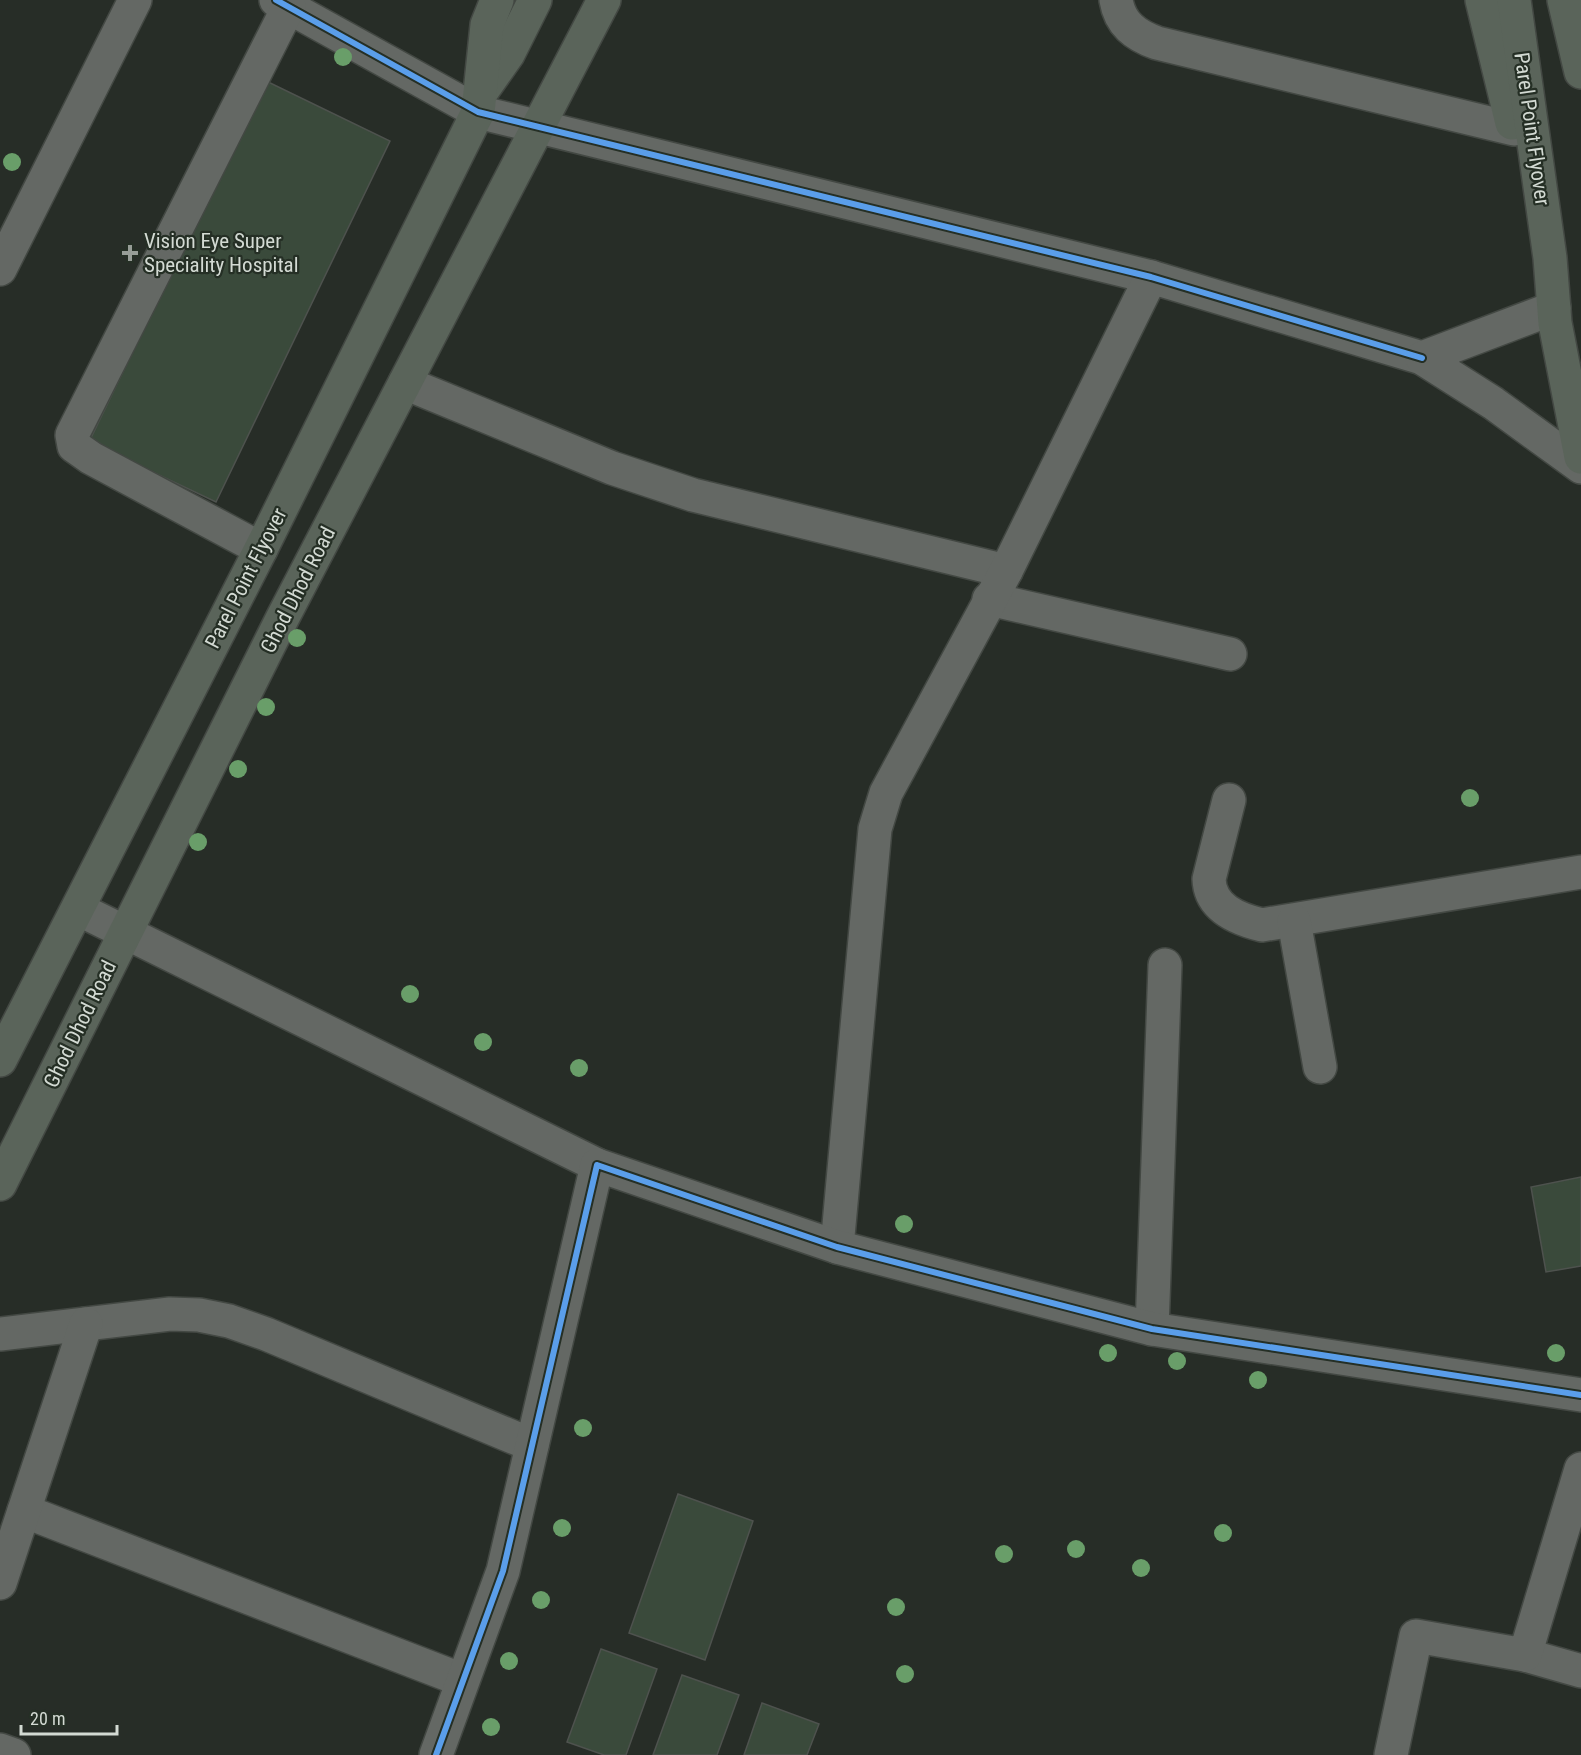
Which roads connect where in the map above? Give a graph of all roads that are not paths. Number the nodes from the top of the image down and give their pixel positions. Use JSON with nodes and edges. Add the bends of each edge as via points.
{"nodes":[{"id":1,"x":135,"y":0,"type":"edge"},
{"id":2,"x":497,"y":0,"type":"edge"},
{"id":3,"x":535,"y":0,"type":"edge"},
{"id":4,"x":603,"y":0,"type":"edge"},
{"id":5,"x":1116,"y":0,"type":"edge"},
{"id":6,"x":1482,"y":0,"type":"edge"},
{"id":7,"x":1514,"y":0,"type":"edge"},
{"id":8,"x":1564,"y":0,"type":"edge"},
{"id":9,"x":283,"y":3,"type":"edge"},
{"id":10,"x":1581,"y":72,"type":"edge"},
{"id":11,"x":480,"y":102,"type":"junction"},
{"id":12,"x":536,"y":127,"type":"junction"},
{"id":13,"x":1514,"y":129,"type":"junction"},
{"id":14,"x":1550,"y":258,"type":"junction"},
{"id":15,"x":0,"y":269,"type":"edge"},
{"id":16,"x":1151,"y":277,"type":"junction"},
{"id":17,"x":1554,"y":308,"type":"junction"},
{"id":18,"x":1422,"y":358,"type":"junction"},
{"id":19,"x":1572,"y":379,"type":"edge"},
{"id":20,"x":405,"y":383,"type":"junction"},
{"id":21,"x":1581,"y":457,"type":"edge"},
{"id":22,"x":1581,"y":467,"type":"edge"},
{"id":23,"x":261,"y":549,"type":"junction"},
{"id":24,"x":1006,"y":571,"type":"junction"},
{"id":25,"x":989,"y":599,"type":"junction"},
{"id":26,"x":1230,"y":654,"type":"dead end"},
{"id":27,"x":1229,"y":800,"type":"dead end"},
{"id":28,"x":1581,"y":872,"type":"edge"},
{"id":29,"x":78,"y":909,"type":"junction"},
{"id":30,"x":1294,"y":921,"type":"junction"},
{"id":31,"x":125,"y":931,"type":"junction"},
{"id":32,"x":1165,"y":965,"type":"dead end"},
{"id":33,"x":10,"y":1017,"type":"edge"},
{"id":34,"x":0,"y":1060,"type":"edge"},
{"id":35,"x":1320,"y":1067,"type":"dead end"},
{"id":36,"x":597,"y":1164,"type":"junction"},
{"id":37,"x":0,"y":1184,"type":"edge"},
{"id":38,"x":837,"y":1247,"type":"junction"},
{"id":39,"x":86,"y":1324,"type":"junction"},
{"id":40,"x":1152,"y":1329,"type":"junction"},
{"id":41,"x":0,"y":1334,"type":"edge"},
{"id":42,"x":1581,"y":1395,"type":"edge"},
{"id":43,"x":532,"y":1445,"type":"junction"},
{"id":44,"x":1581,"y":1469,"type":"edge"},
{"id":45,"x":24,"y":1511,"type":"junction"},
{"id":46,"x":0,"y":1583,"type":"edge"},
{"id":47,"x":1525,"y":1655,"type":"junction"},
{"id":48,"x":1581,"y":1671,"type":"edge"},
{"id":49,"x":462,"y":1680,"type":"junction"},
{"id":50,"x":0,"y":1750,"type":"edge"},
{"id":51,"x":14,"y":1755,"type":"edge"},
{"id":52,"x":436,"y":1755,"type":"edge"},
{"id":53,"x":1391,"y":1755,"type":"edge"}],
"edges":[{"from":1,"to":15,"type":"street"},
{"from":2,"to":11,"type":"main road","via":[[487,25]]},
{"from":3,"to":11,"type":"main road"},
{"from":4,"to":12,"type":"main road","name":"Ghod Dhod Road"},
{"from":5,"to":13,"type":"street","via":[[1119,15],[1128,27],[1157,43]]},
{"from":6,"to":13,"type":"main road"},
{"from":7,"to":14,"type":"main road","name":"Parel Point Flyover"},
{"from":8,"to":10,"type":"main road"},
{"from":9,"to":11,"type":"street"},
{"from":9,"to":23,"type":"street","via":[[72,435],[74,446],[91,458]]},
{"from":11,"to":12,"type":"street"},
{"from":11,"to":23,"type":"main road","name":"Parel Point Flyover"},
{"from":12,"to":16,"type":"street"},
{"from":12,"to":20,"type":"main road","name":"Ghod Dhod Road"},
{"from":13,"to":14,"type":"main road"},
{"from":14,"to":17,"type":"main road"},
{"from":16,"to":18,"type":"street"},
{"from":16,"to":24,"type":"street"},
{"from":17,"to":18,"type":"street"},
{"from":17,"to":19,"type":"main road"},
{"from":18,"to":22,"type":"street","via":[[1493,403]]},
{"from":19,"to":21,"type":"main road"},
{"from":20,"to":24,"type":"street","via":[[650,482]]},
{"from":20,"to":31,"type":"main road","name":"Ghod Dhod Road"},
{"from":23,"to":29,"type":"main road","name":"Parel Point Flyover"},
{"from":24,"to":25,"type":"street"},
{"from":25,"to":26,"type":"street"},
{"from":25,"to":38,"type":"street","via":[[886,793],[875,829]]},
{"from":27,"to":30,"type":"street","via":[[1209,892],[1229,913],[1247,921],[1262,925]]},
{"from":28,"to":30,"type":"street"},
{"from":29,"to":31,"type":"street"},
{"from":29,"to":33,"type":"main road","name":"Parel Point Flyover"},
{"from":30,"to":35,"type":"street"},
{"from":31,"to":36,"type":"street"},
{"from":31,"to":37,"type":"main road","name":"Ghod Dhod Road"},
{"from":32,"to":40,"type":"street"},
{"from":33,"to":34,"type":"main road","name":"Parel Point Flyover"},
{"from":36,"to":38,"type":"street"},
{"from":36,"to":43,"type":"street"},
{"from":38,"to":40,"type":"street"},
{"from":39,"to":41,"type":"street"},
{"from":39,"to":43,"type":"street","via":[[170,1314],[229,1321]]},
{"from":39,"to":45,"type":"street"},
{"from":40,"to":42,"type":"street"},
{"from":43,"to":49,"type":"street","via":[[503,1571]]},
{"from":44,"to":47,"type":"street"},
{"from":45,"to":46,"type":"street"},
{"from":45,"to":49,"type":"street"},
{"from":47,"to":48,"type":"street"},
{"from":47,"to":53,"type":"street","via":[[1416,1636]]},
{"from":49,"to":52,"type":"street"},
{"from":50,"to":51,"type":"street"}]}
